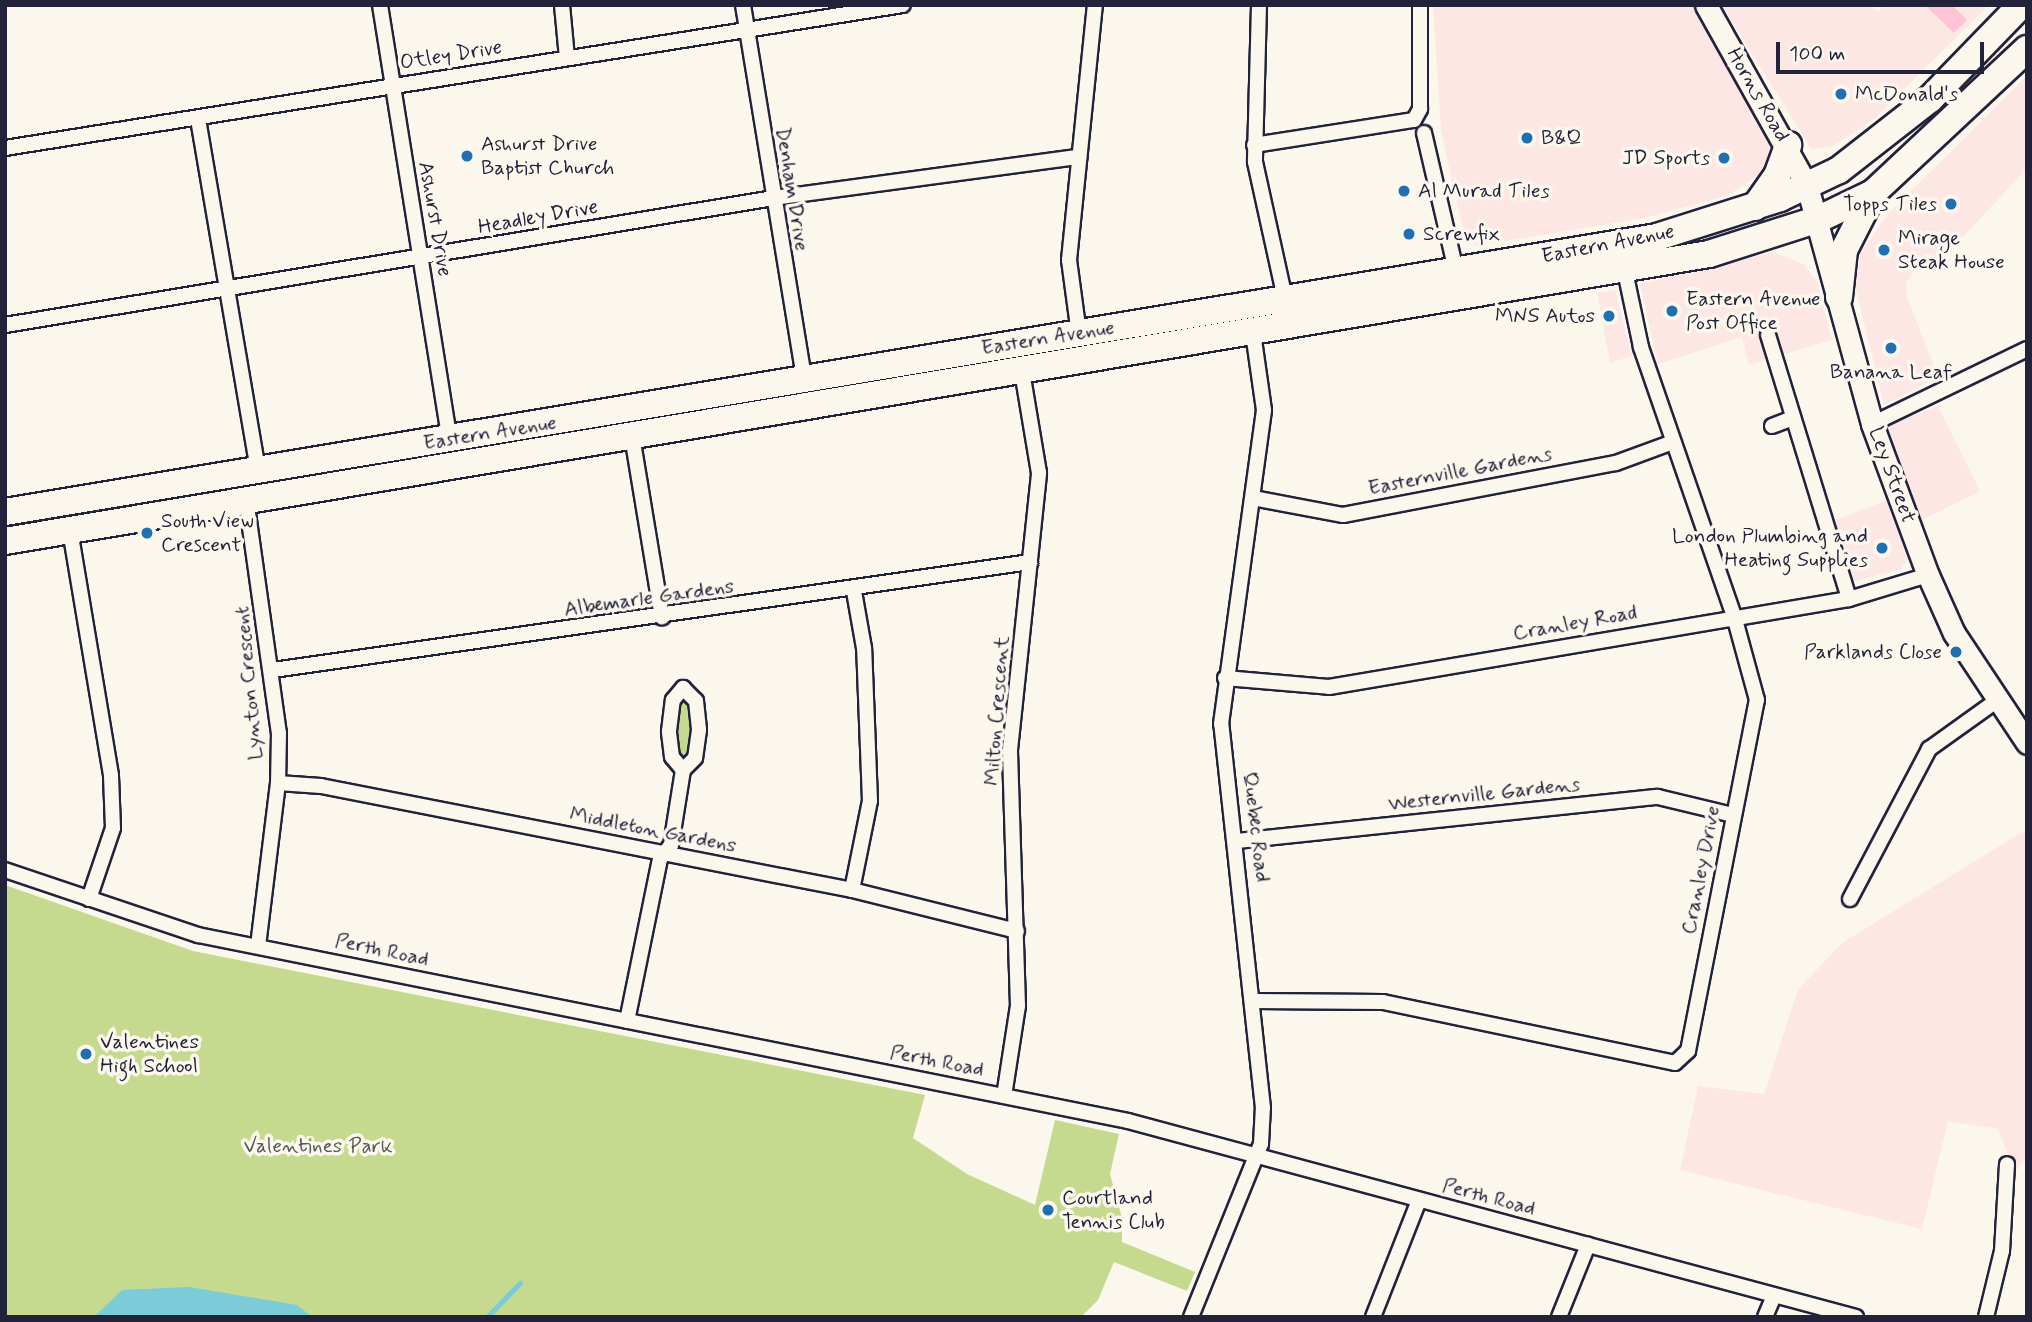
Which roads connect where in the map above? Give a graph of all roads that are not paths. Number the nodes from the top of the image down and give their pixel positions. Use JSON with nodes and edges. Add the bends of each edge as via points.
{"nodes":[{"id":1,"x":380,"y":5,"type":"edge"},
{"id":2,"x":562,"y":5,"type":"edge"},
{"id":3,"x":743,"y":5,"type":"edge"},
{"id":4,"x":903,"y":5,"type":"edge"},
{"id":5,"x":1095,"y":5,"type":"edge"},
{"id":6,"x":1259,"y":5,"type":"edge"},
{"id":7,"x":1420,"y":5,"type":"edge"},
{"id":8,"x":1706,"y":5,"type":"edge"},
{"id":9,"x":2021,"y":5,"type":"edge"},
{"id":10,"x":746,"y":29,"type":"junction"},
{"id":11,"x":2027,"y":49,"type":"edge"},
{"id":12,"x":567,"y":58,"type":"junction"},
{"id":13,"x":391,"y":86,"type":"junction"},
{"id":14,"x":1975,"y":98,"type":"junction"},
{"id":15,"x":198,"y":118,"type":"junction"},
{"id":16,"x":1424,"y":133,"type":"dead end"},
{"id":17,"x":1254,"y":145,"type":"junction"},
{"id":18,"x":1787,"y":145,"type":"junction"},
{"id":19,"x":5,"y":148,"type":"edge"},
{"id":20,"x":1079,"y":157,"type":"junction"},
{"id":21,"x":1807,"y":186,"type":"junction"},
{"id":22,"x":1873,"y":193,"type":"junction"},
{"id":23,"x":774,"y":198,"type":"junction"},
{"id":24,"x":1755,"y":207,"type":"junction"},
{"id":25,"x":1819,"y":219,"type":"junction"},
{"id":26,"x":1657,"y":237,"type":"junction"},
{"id":27,"x":422,"y":258,"type":"junction"},
{"id":28,"x":1456,"y":271,"type":"junction"},
{"id":29,"x":1625,"y":271,"type":"junction"},
{"id":30,"x":228,"y":289,"type":"junction"},
{"id":31,"x":1839,"y":297,"type":"junction"},
{"id":32,"x":1285,"y":299,"type":"junction"},
{"id":33,"x":5,"y":325,"type":"edge"},
{"id":34,"x":1253,"y":333,"type":"junction"},
{"id":35,"x":1079,"y":334,"type":"junction"},
{"id":36,"x":1768,"y":335,"type":"dead end"},
{"id":37,"x":2027,"y":349,"type":"edge"},
{"id":38,"x":1022,"y":371,"type":"junction"},
{"id":39,"x":804,"y":379,"type":"junction"},
{"id":40,"x":1793,"y":418,"type":"junction"},
{"id":41,"x":1872,"y":424,"type":"junction"},
{"id":42,"x":1772,"y":426,"type":"dead end"},
{"id":43,"x":632,"y":436,"type":"junction"},
{"id":44,"x":450,"y":440,"type":"junction"},
{"id":45,"x":1673,"y":442,"type":"junction"},
{"id":46,"x":258,"y":470,"type":"junction"},
{"id":47,"x":1253,"y":498,"type":"junction"},
{"id":48,"x":246,"y":499,"type":"junction"},
{"id":49,"x":5,"y":512,"type":"edge"},
{"id":50,"x":70,"y":530,"type":"junction"},
{"id":51,"x":5,"y":541,"type":"edge"},
{"id":52,"x":1030,"y":562,"type":"junction"},
{"id":53,"x":1928,"y":575,"type":"junction"},
{"id":54,"x":854,"y":591,"type":"junction"},
{"id":55,"x":1849,"y":599,"type":"junction"},
{"id":56,"x":1734,"y":616,"type":"junction"},
{"id":57,"x":662,"y":618,"type":"junction"},
{"id":58,"x":273,"y":670,"type":"junction"},
{"id":59,"x":1225,"y":678,"type":"junction"},
{"id":60,"x":1996,"y":701,"type":"junction"},
{"id":61,"x":2026,"y":741,"type":"edge"},
{"id":62,"x":683,"y":770,"type":"junction"},
{"id":63,"x":278,"y":783,"type":"junction"},
{"id":64,"x":1733,"y":815,"type":"junction"},
{"id":65,"x":1237,"y":841,"type":"junction"},
{"id":66,"x":665,"y":853,"type":"junction"},
{"id":67,"x":5,"y":870,"type":"edge"},
{"id":68,"x":852,"y":890,"type":"junction"},
{"id":69,"x":89,"y":899,"type":"junction"},
{"id":70,"x":1850,"y":899,"type":"dead end"},
{"id":71,"x":1017,"y":932,"type":"junction"},
{"id":72,"x":258,"y":946,"type":"junction"},
{"id":73,"x":1253,"y":1001,"type":"junction"},
{"id":74,"x":627,"y":1021,"type":"junction"},
{"id":75,"x":1004,"y":1096,"type":"junction"},
{"id":76,"x":1256,"y":1154,"type":"junction"},
{"id":77,"x":2007,"y":1164,"type":"dead end"},
{"id":78,"x":1419,"y":1200,"type":"junction"},
{"id":79,"x":1588,"y":1245,"type":"junction"},
{"id":80,"x":1774,"y":1296,"type":"junction"},
{"id":81,"x":1191,"y":1317,"type":"edge"},
{"id":82,"x":1373,"y":1317,"type":"edge"},
{"id":83,"x":1559,"y":1317,"type":"edge"},
{"id":84,"x":1765,"y":1317,"type":"edge"},
{"id":85,"x":1856,"y":1317,"type":"edge"},
{"id":86,"x":1986,"y":1317,"type":"edge"}],
"edges":[{"from":1,"to":13,"type":"street","name":"Ashurst Drive"},
{"from":2,"to":12,"type":"street"},
{"from":3,"to":10,"type":"street","name":"Denham Drive"},
{"from":4,"to":10,"type":"street","name":"Otley Drive"},
{"from":5,"to":20,"type":"street"},
{"from":6,"to":17,"type":"street"},
{"from":7,"to":17,"type":"street","via":[[1420,109],[1414,120]]},
{"from":8,"to":18,"type":"street","name":"Horns Road"},
{"from":9,"to":21,"type":"highway","name":"Eastern Avenue","via":[[1878,144]]},
{"from":10,"to":12,"type":"street","name":"Otley Drive"},
{"from":10,"to":23,"type":"street","name":"Denham Drive"},
{"from":11,"to":14,"type":"highway","name":"Eastern Avenue"},
{"from":12,"to":13,"type":"street","name":"Otley Drive"},
{"from":13,"to":15,"type":"street","name":"Otley Drive"},
{"from":13,"to":27,"type":"street","name":"Ashurst Drive"},
{"from":14,"to":21,"type":"highway","via":[[1836,191],[1824,193]]},
{"from":14,"to":22,"type":"highway","name":"Eastern Avenue"},
{"from":15,"to":19,"type":"street","name":"Otley Drive"},
{"from":15,"to":30,"type":"street"},
{"from":16,"to":28,"type":"street"},
{"from":17,"to":32,"type":"street"},
{"from":18,"to":21,"type":"street","name":"Horns Road"},
{"from":18,"to":24,"type":"highway","via":[[1777,176]]},
{"from":20,"to":23,"type":"street","name":"Headley Drive"},
{"from":20,"to":35,"type":"street","via":[[1069,260]]},
{"from":21,"to":24,"type":"highway","name":"Eastern Avenue"},
{"from":21,"to":25,"type":"street","name":"Ley Street"},
{"from":22,"to":25,"type":"highway","name":"Eastern Avenue"},
{"from":22,"to":31,"type":"highway","via":[[1844,250]]},
{"from":23,"to":27,"type":"street","name":"Headley Drive"},
{"from":23,"to":39,"type":"street","name":"Denham Drive"},
{"from":24,"to":26,"type":"highway","name":"Eastern Avenue"},
{"from":25,"to":26,"type":"highway","via":[[1797,208],[1719,236]]},
{"from":25,"to":29,"type":"highway","name":"Eastern Avenue","via":[[1709,254]]},
{"from":25,"to":31,"type":"street","name":"Ley Street"},
{"from":26,"to":28,"type":"highway","name":"Eastern Avenue"},
{"from":27,"to":30,"type":"street","name":"Headley Drive"},
{"from":27,"to":44,"type":"street","name":"Ashurst Drive"},
{"from":28,"to":32,"type":"highway","name":"Eastern Avenue"},
{"from":29,"to":34,"type":"highway","name":"Eastern Avenue"},
{"from":29,"to":45,"type":"street","name":"Cranley Drive","via":[[1641,347]]},
{"from":30,"to":33,"type":"street","name":"Headley Drive"},
{"from":30,"to":46,"type":"street"},
{"from":31,"to":41,"type":"street","name":"Ley Street"},
{"from":32,"to":35,"type":"highway","name":"Eastern Avenue"},
{"from":34,"to":38,"type":"highway","name":"Eastern Avenue"},
{"from":34,"to":47,"type":"street","name":"Quebec Road","via":[[1264,404]]},
{"from":35,"to":39,"type":"highway","name":"Eastern Avenue"},
{"from":36,"to":40,"type":"street"},
{"from":37,"to":41,"type":"street"},
{"from":38,"to":43,"type":"highway","name":"Eastern Avenue"},
{"from":38,"to":52,"type":"street","name":"Milton Crescent","via":[[1039,473]]},
{"from":39,"to":44,"type":"highway","name":"Eastern Avenue"},
{"from":40,"to":42,"type":"street"},
{"from":40,"to":55,"type":"street"},
{"from":41,"to":53,"type":"street","name":"Ley Street"},
{"from":43,"to":48,"type":"highway","name":"Eastern Avenue"},
{"from":43,"to":57,"type":"street"},
{"from":44,"to":46,"type":"highway","name":"Eastern Avenue"},
{"from":45,"to":47,"type":"street","name":"Easternville Gardens","via":[[1616,463],[1343,515]]},
{"from":45,"to":56,"type":"street","name":"Cranley Drive"},
{"from":46,"to":49,"type":"highway","name":"Eastern Avenue"},
{"from":47,"to":59,"type":"street","name":"Quebec Road"},
{"from":48,"to":50,"type":"highway","name":"Eastern Avenue"},
{"from":48,"to":58,"type":"street","name":"Lynton Crescent"},
{"from":50,"to":51,"type":"highway","name":"Eastern Avenue"},
{"from":50,"to":69,"type":"street","via":[[111,776],[113,828]]},
{"from":52,"to":54,"type":"street","name":"Albemarle Gardens"},
{"from":52,"to":71,"type":"street","name":"Milton Crescent","via":[[1010,750]]},
{"from":53,"to":55,"type":"street","name":"Cranley Road"},
{"from":53,"to":60,"type":"street","name":"Ley Street","via":[[1954,633]]},
{"from":54,"to":57,"type":"street","name":"Albemarle Gardens"},
{"from":54,"to":68,"type":"street","via":[[864,648],[870,800]]},
{"from":55,"to":56,"type":"street","name":"Cranley Road"},
{"from":56,"to":59,"type":"street","name":"Cranley Road","via":[[1329,687]]},
{"from":56,"to":64,"type":"street","name":"Cranley Drive","via":[[1757,700]]},
{"from":57,"to":58,"type":"street","name":"Albemarle Gardens"},
{"from":58,"to":63,"type":"street","name":"Lynton Crescent"},
{"from":59,"to":65,"type":"street","name":"Quebec Road","via":[[1221,724]]},
{"from":60,"to":61,"type":"street","name":"Ley Street"},
{"from":60,"to":70,"type":"street","via":[[1929,749]]},
{"from":62,"to":62,"type":"street","via":[[672,757],[669,731],[673,700],[682,688],[696,701],[699,730],[695,758]]},
{"from":62,"to":66,"type":"street","via":[[671,845]]},
{"from":63,"to":66,"type":"street","name":"Middleton Gardens","via":[[321,786]]},
{"from":63,"to":72,"type":"street","name":"Lynton Crescent"},
{"from":64,"to":65,"type":"street","name":"Westernville Gardens","via":[[1658,797]]},
{"from":64,"to":73,"type":"street","name":"Cranley Drive","via":[[1688,1051],[1675,1063],[1383,1002]]},
{"from":65,"to":73,"type":"street","name":"Quebec Road"},
{"from":66,"to":68,"type":"street","name":"Middleton Gardens"},
{"from":66,"to":74,"type":"street"},
{"from":67,"to":69,"type":"street","name":"Perth Road"},
{"from":68,"to":71,"type":"street","name":"Middleton Gardens"},
{"from":69,"to":72,"type":"street","name":"Perth Road","via":[[198,935]]},
{"from":71,"to":75,"type":"street","name":"Milton Crescent","via":[[1018,1006]]},
{"from":72,"to":74,"type":"street","name":"Perth Road"},
{"from":73,"to":76,"type":"street","name":"Quebec Road","via":[[1264,1108]]},
{"from":74,"to":75,"type":"street","name":"Perth Road"},
{"from":75,"to":76,"type":"street","name":"Perth Road"},
{"from":76,"to":78,"type":"street","name":"Perth Road"},
{"from":76,"to":81,"type":"street","name":"Quebec Road"},
{"from":77,"to":86,"type":"street","via":[[2002,1251]]},
{"from":78,"to":79,"type":"street","name":"Perth Road"},
{"from":78,"to":82,"type":"street"},
{"from":79,"to":80,"type":"street","name":"Perth Road"},
{"from":79,"to":83,"type":"street"},
{"from":80,"to":84,"type":"street"},
{"from":80,"to":85,"type":"street","name":"Perth Road"}]}
